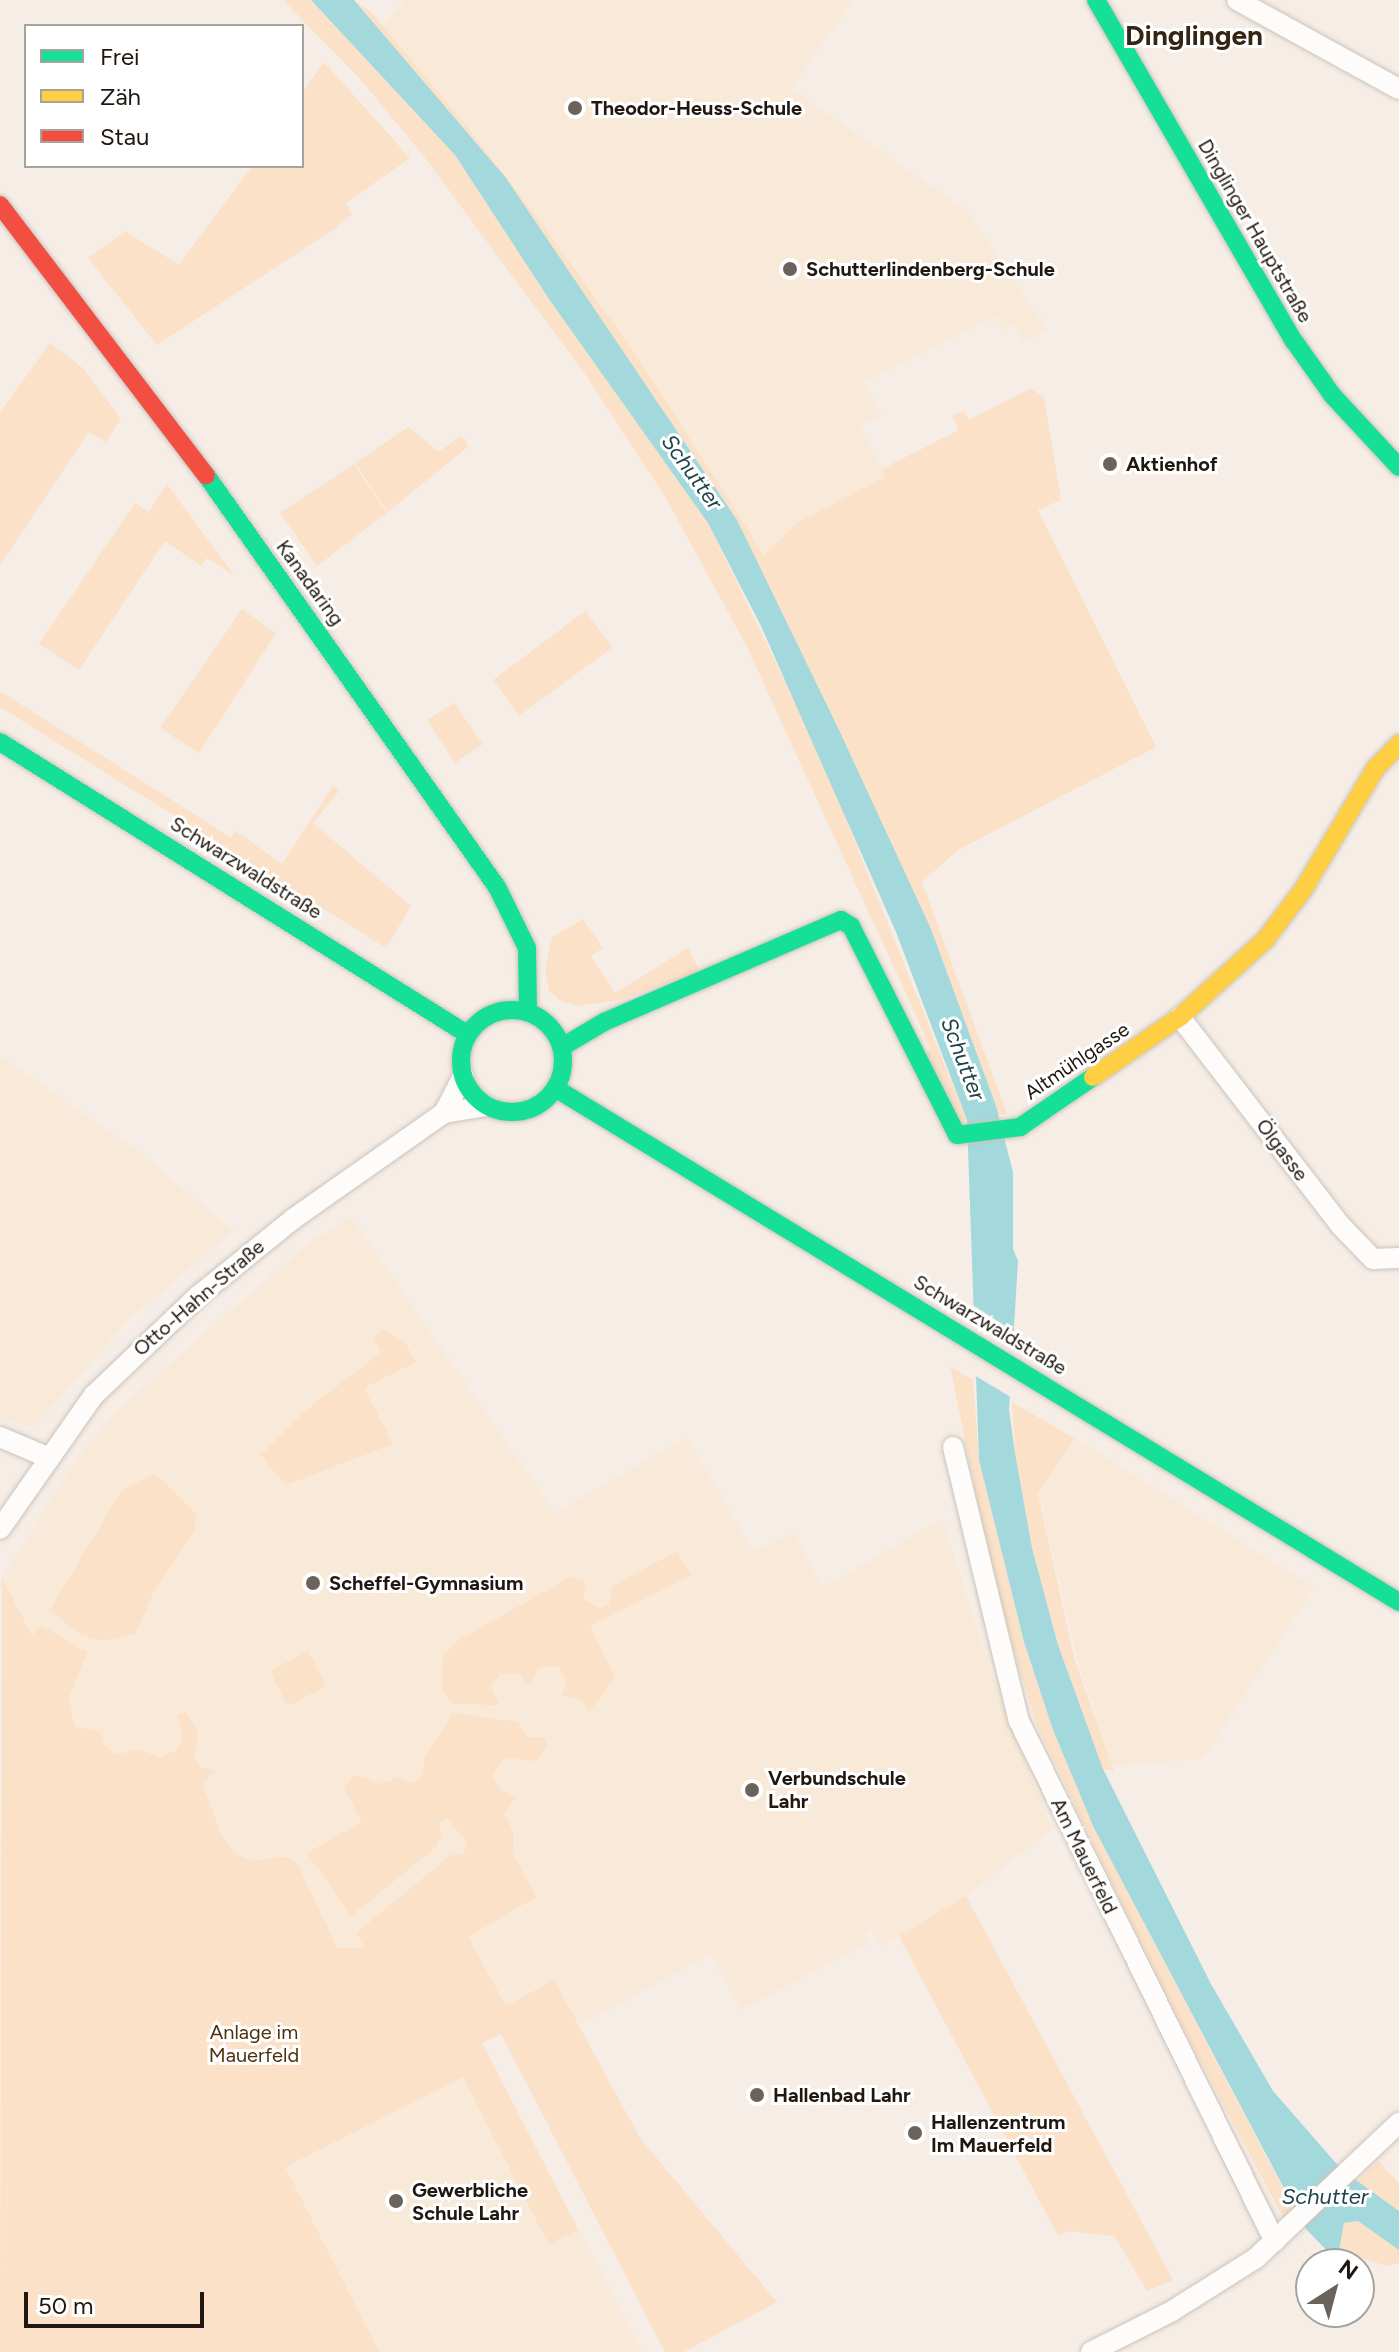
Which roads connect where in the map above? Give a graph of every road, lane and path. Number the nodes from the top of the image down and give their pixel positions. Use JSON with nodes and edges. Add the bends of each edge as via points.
{"nodes":[{"id":1,"x":1096,"y":0,"type":"edge"},
{"id":2,"x":1237,"y":0,"type":"edge"},
{"id":3,"x":1399,"y":89,"type":"edge"},
{"id":4,"x":0,"y":205,"type":"edge"},
{"id":5,"x":1399,"y":467,"type":"edge"},
{"id":6,"x":0,"y":742,"type":"edge"},
{"id":7,"x":1399,"y":744,"type":"edge"},
{"id":8,"x":528,"y":1012,"type":"junction"},
{"id":9,"x":1180,"y":1017,"type":"junction"},
{"id":10,"x":467,"y":1034,"type":"junction"},
{"id":11,"x":562,"y":1047,"type":"junction"},
{"id":12,"x":463,"y":1076,"type":"junction"},
{"id":13,"x":555,"y":1088,"type":"junction"},
{"id":14,"x":486,"y":1106,"type":"junction"},
{"id":15,"x":444,"y":1113,"type":"junction"},
{"id":16,"x":1399,"y":1258,"type":"edge"},
{"id":17,"x":0,"y":1437,"type":"edge"},
{"id":18,"x":953,"y":1447,"type":"dead end"},
{"id":19,"x":47,"y":1457,"type":"junction"},
{"id":20,"x":0,"y":1529,"type":"edge"},
{"id":21,"x":1399,"y":1602,"type":"edge"},
{"id":22,"x":1399,"y":2123,"type":"edge"},
{"id":23,"x":1275,"y":2242,"type":"junction"},
{"id":24,"x":1091,"y":2352,"type":"edge"}],
"edges":[{"from":1,"to":5,"type":"street","name":"Dinglinger Hauptstraße","via":[[1294,341],[1333,396]]},
{"from":2,"to":3,"type":"street"},
{"from":4,"to":8,"type":"street","name":"Kanadaring","via":[[172,428],[497,887],[527,948]]},
{"from":6,"to":10,"type":"street","name":"Schwarzwaldstraße"},
{"from":7,"to":9,"type":"street","name":"Altmühlgasse","via":[[1375,769],[1303,890],[1265,940]]},
{"from":8,"to":10,"type":"street","via":[[493,1012]]},
{"from":8,"to":11,"type":"street","via":[[554,1032]]},
{"from":9,"to":11,"type":"street","name":"Altmühlgasse","via":[[1020,1127],[961,1135],[851,926],[841,920],[604,1022]]},
{"from":9,"to":16,"type":"street","name":"Ölgasse","via":[[1340,1225],[1373,1259]]},
{"from":10,"to":12,"type":"street"},
{"from":11,"to":13,"type":"street","via":[[564,1061]]},
{"from":12,"to":14,"type":"street"},
{"from":12,"to":15,"type":"street","name":"Otto-Hahn-Straße"},
{"from":13,"to":14,"type":"street","via":[[532,1108],[517,1112]]},
{"from":13,"to":21,"type":"street","name":"Schwarzwaldstraße"},
{"from":14,"to":15,"type":"street","name":"Otto-Hahn-Straße"},
{"from":15,"to":19,"type":"street","name":"Otto-Hahn-Straße","via":[[293,1219],[198,1296],[123,1364]]},
{"from":17,"to":19,"type":"street"},
{"from":18,"to":23,"type":"street","name":"Am Mauerfeld","via":[[1019,1721]]},
{"from":19,"to":20,"type":"street","name":"Otto-Hahn-Straße"},
{"from":22,"to":23,"type":"street"},
{"from":23,"to":24,"type":"street","via":[[1217,2285]]}]}
